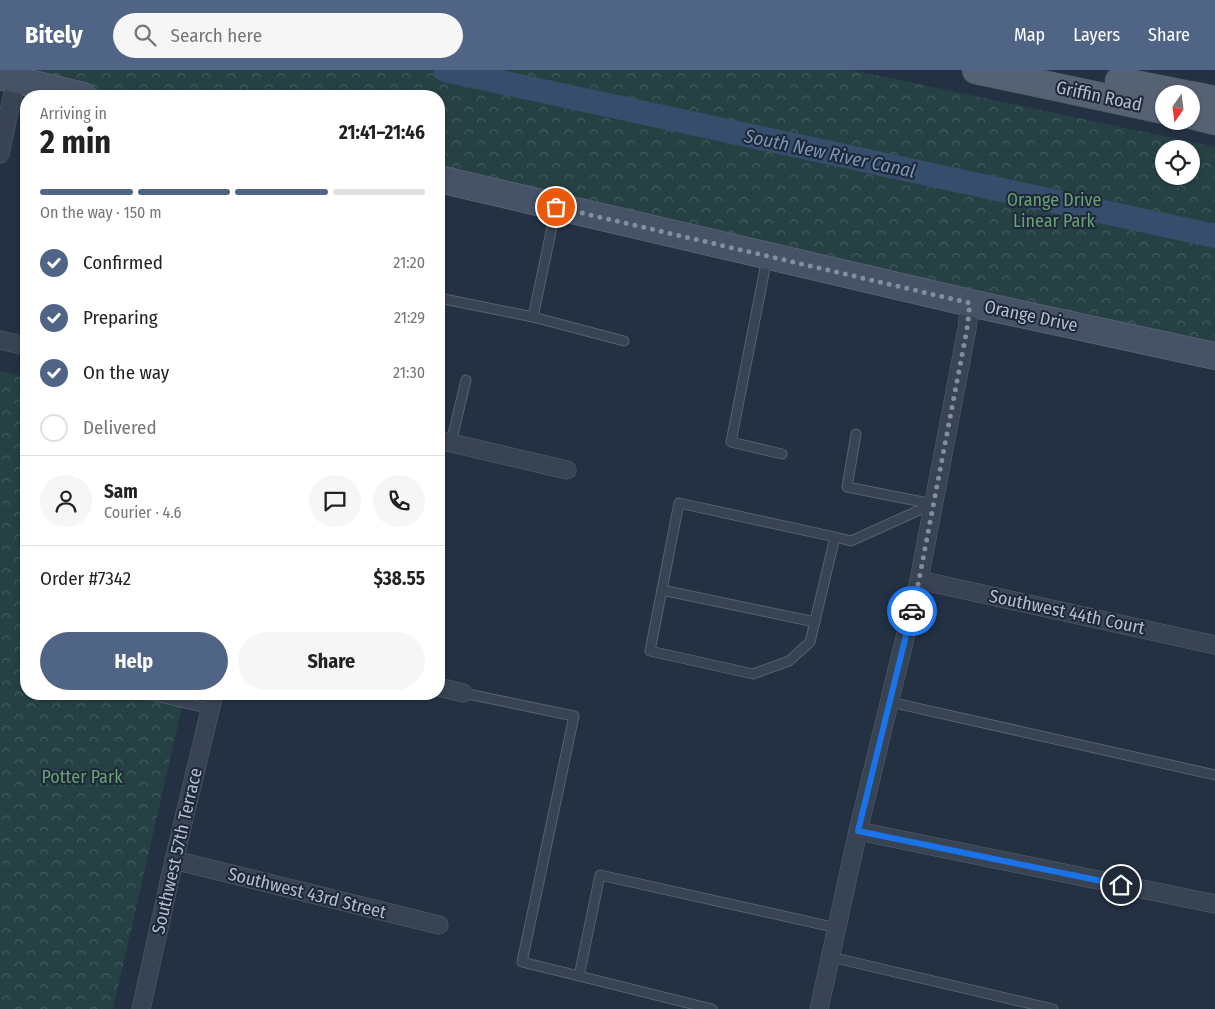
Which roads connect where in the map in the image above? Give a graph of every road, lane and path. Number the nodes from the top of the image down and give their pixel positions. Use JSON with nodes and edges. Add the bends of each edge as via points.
{"nodes":[{"id":1,"x":976,"y":70,"type":"edge"},
{"id":2,"x":8,"y":78,"type":"edge"},
{"id":3,"x":1155,"y":88,"type":"edge"},
{"id":4,"x":59,"y":90,"type":"edge"},
{"id":5,"x":1076,"y":91,"type":"junction"},
{"id":6,"x":1200,"y":97,"type":"edge"},
{"id":7,"x":1215,"y":100,"type":"edge"},
{"id":8,"x":1155,"y":108,"type":"edge"},
{"id":9,"x":1200,"y":118,"type":"edge"},
{"id":10,"x":1215,"y":121,"type":"edge"},
{"id":11,"x":0,"y":154,"type":"edge"},
{"id":12,"x":445,"y":180,"type":"edge"},
{"id":13,"x":556,"y":207,"type":"junction"},
{"id":14,"x":767,"y":255,"type":"junction"},
{"id":15,"x":445,"y":299,"type":"edge"},
{"id":16,"x":970,"y":303,"type":"junction"},
{"id":17,"x":533,"y":317,"type":"junction"},
{"id":18,"x":0,"y":340,"type":"edge"},
{"id":19,"x":624,"y":341,"type":"dead end"},
{"id":20,"x":20,"y":345,"type":"edge"},
{"id":21,"x":1215,"y":356,"type":"edge"},
{"id":22,"x":466,"y":380,"type":"dead end"},
{"id":23,"x":856,"y":434,"type":"dead end"},
{"id":24,"x":445,"y":442,"type":"edge"},
{"id":25,"x":782,"y":454,"type":"dead end"},
{"id":26,"x":567,"y":470,"type":"dead end"},
{"id":27,"x":933,"y":504,"type":"junction"},
{"id":28,"x":835,"y":537,"type":"junction"},
{"id":29,"x":919,"y":580,"type":"junction"},
{"id":30,"x":662,"y":590,"type":"junction"},
{"id":31,"x":815,"y":622,"type":"junction"},
{"id":32,"x":1215,"y":645,"type":"edge"},
{"id":33,"x":445,"y":688,"type":"edge"},
{"id":34,"x":463,"y":692,"type":"joint"},
{"id":35,"x":212,"y":701,"type":"edge"},
{"id":36,"x":890,"y":702,"type":"junction"},
{"id":37,"x":1215,"y":775,"type":"edge"},
{"id":38,"x":858,"y":831,"type":"junction"},
{"id":39,"x":174,"y":860,"type":"junction"},
{"id":40,"x":1215,"y":904,"type":"edge"},
{"id":41,"x":439,"y":925,"type":"dead end"},
{"id":42,"x":837,"y":928,"type":"junction"},
{"id":43,"x":830,"y":957,"type":"junction"},
{"id":44,"x":579,"y":976,"type":"junction"},
{"id":45,"x":141,"y":1009,"type":"edge"},
{"id":46,"x":712,"y":1009,"type":"edge"},
{"id":47,"x":819,"y":1009,"type":"edge"},
{"id":48,"x":1053,"y":1009,"type":"edge"}],
"edges":[{"from":1,"to":5,"type":"main road","name":"Griffin Road"},
{"from":2,"to":4,"type":"street"},
{"from":2,"to":11,"type":"street"},
{"from":3,"to":5,"type":"main road","via":[[1093,76]]},
{"from":5,"to":8,"type":"main road","name":"Griffin Road"},
{"from":6,"to":7,"type":"main road"},
{"from":9,"to":10,"type":"main road"},
{"from":12,"to":13,"type":"street","name":"Orange Drive"},
{"from":13,"to":14,"type":"street","name":"Orange Drive"},
{"from":13,"to":17,"type":"lane"},
{"from":14,"to":16,"type":"street","name":"Orange Drive"},
{"from":14,"to":25,"type":"lane","via":[[731,442]]},
{"from":15,"to":17,"type":"lane"},
{"from":16,"to":21,"type":"street","name":"Orange Drive"},
{"from":16,"to":27,"type":"street"},
{"from":17,"to":19,"type":"lane"},
{"from":18,"to":20,"type":"street"},
{"from":22,"to":24,"type":"lane"},
{"from":23,"to":27,"type":"lane","via":[[847,487]]},
{"from":24,"to":26,"type":"street"},
{"from":27,"to":28,"type":"lane","via":[[851,541]]},
{"from":27,"to":29,"type":"street"},
{"from":28,"to":30,"type":"lane","via":[[679,503]]},
{"from":28,"to":31,"type":"lane"},
{"from":29,"to":32,"type":"street","name":"Southwest 44th Court"},
{"from":29,"to":36,"type":"street"},
{"from":30,"to":31,"type":"lane"},
{"from":30,"to":31,"type":"lane","via":[[650,651],[753,674],[789,661],[810,642]]},
{"from":33,"to":34,"type":"street"},
{"from":34,"to":44,"type":"lane","via":[[574,716],[522,962]]},
{"from":35,"to":39,"type":"street","name":"Southwest 57th Terrace"},
{"from":36,"to":37,"type":"lane"},
{"from":36,"to":38,"type":"street"},
{"from":38,"to":40,"type":"street"},
{"from":38,"to":42,"type":"street"},
{"from":39,"to":41,"type":"street","name":"Southwest 43rd Street"},
{"from":39,"to":45,"type":"street","name":"Southwest 57th Terrace"},
{"from":42,"to":43,"type":"street"},
{"from":42,"to":44,"type":"lane","via":[[600,875]]},
{"from":43,"to":47,"type":"street"},
{"from":43,"to":48,"type":"lane"},
{"from":44,"to":46,"type":"lane"}]}
